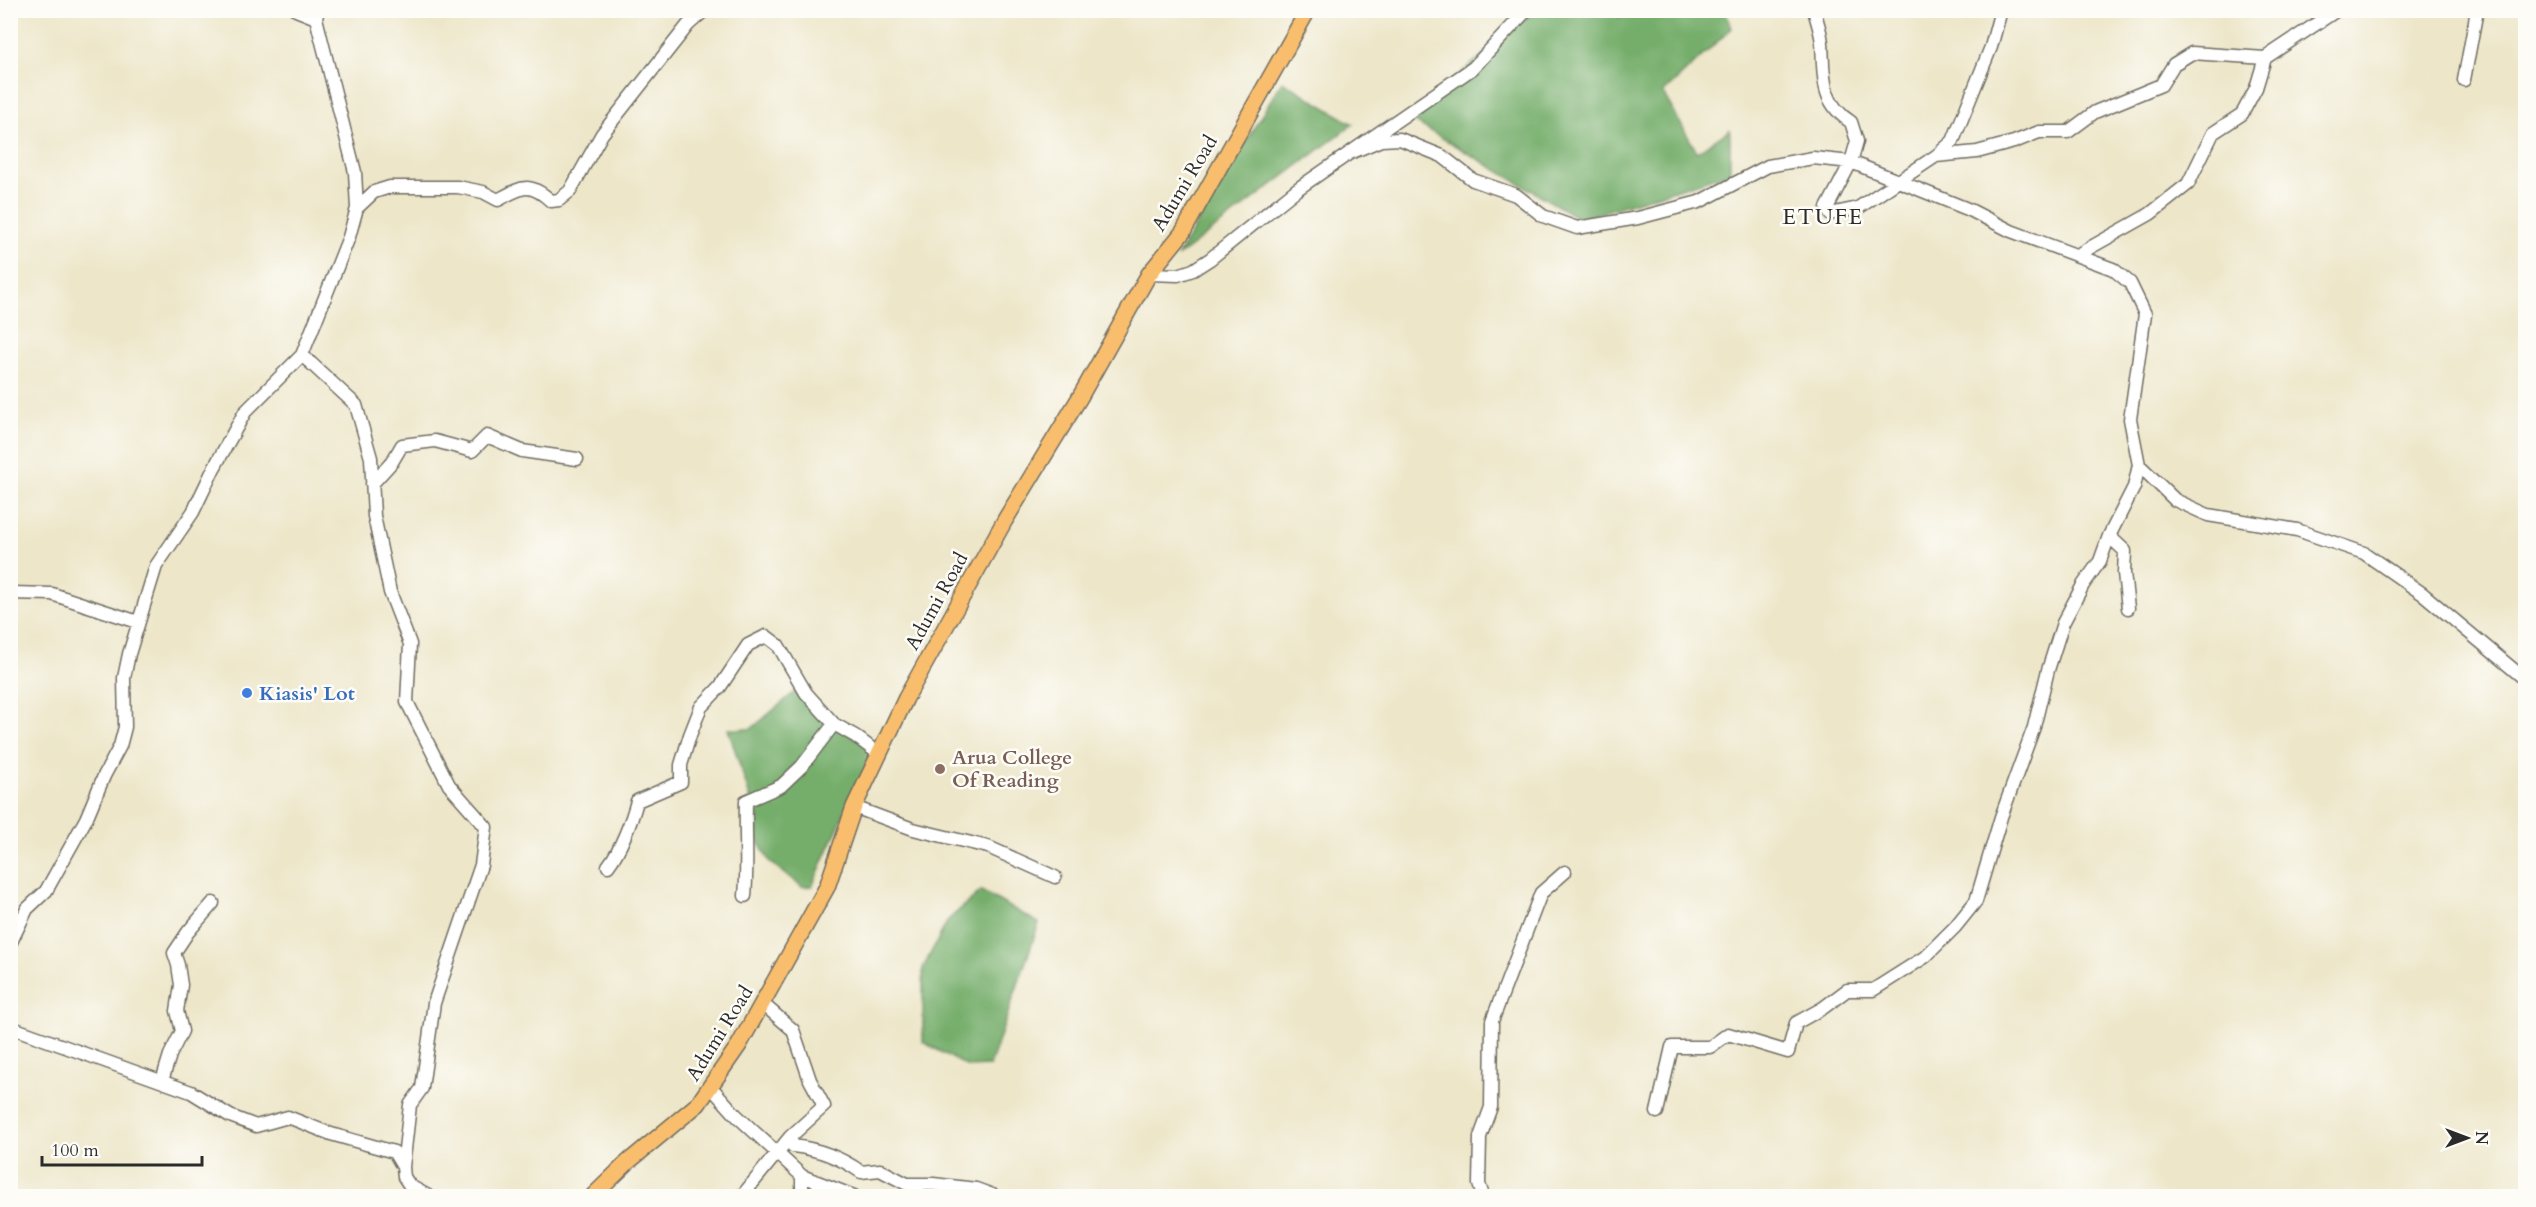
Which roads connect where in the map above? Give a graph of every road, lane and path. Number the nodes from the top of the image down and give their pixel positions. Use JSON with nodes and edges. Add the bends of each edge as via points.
{"nodes":[{"id":1,"x":296,"y":10,"type":"edge"},
{"id":2,"x":705,"y":10,"type":"edge"},
{"id":3,"x":1308,"y":10,"type":"edge"},
{"id":4,"x":1527,"y":10,"type":"edge"},
{"id":5,"x":1814,"y":10,"type":"edge"},
{"id":6,"x":2001,"y":10,"type":"edge"},
{"id":7,"x":2337,"y":10,"type":"edge"},
{"id":8,"x":2477,"y":10,"type":"edge"},
{"id":9,"x":317,"y":14,"type":"edge"},
{"id":10,"x":2265,"y":58,"type":"junction"},
{"id":11,"x":2464,"y":80,"type":"dead end"},
{"id":12,"x":1350,"y":153,"type":"junction"},
{"id":13,"x":1936,"y":156,"type":"junction"},
{"id":14,"x":1851,"y":162,"type":"junction"},
{"id":15,"x":1899,"y":181,"type":"junction"},
{"id":16,"x":357,"y":208,"type":"junction"},
{"id":17,"x":2077,"y":255,"type":"junction"},
{"id":18,"x":1149,"y":274,"type":"junction"},
{"id":19,"x":302,"y":354,"type":"junction"},
{"id":20,"x":577,"y":459,"type":"dead end"},
{"id":21,"x":2139,"y":465,"type":"junction"},
{"id":22,"x":372,"y":484,"type":"junction"},
{"id":23,"x":2109,"y":536,"type":"junction"},
{"id":24,"x":10,"y":592,"type":"edge"},
{"id":25,"x":2128,"y":608,"type":"dead end"},
{"id":26,"x":138,"y":622,"type":"junction"},
{"id":27,"x":2526,"y":680,"type":"edge"},
{"id":28,"x":834,"y":724,"type":"junction"},
{"id":29,"x":879,"y":754,"type":"junction"},
{"id":30,"x":854,"y":807,"type":"junction"},
{"id":31,"x":608,"y":866,"type":"dead end"},
{"id":32,"x":1565,"y":872,"type":"dead end"},
{"id":33,"x":1055,"y":878,"type":"dead end"},
{"id":34,"x":745,"y":896,"type":"dead end"},
{"id":35,"x":213,"y":903,"type":"dead end"},
{"id":36,"x":10,"y":944,"type":"edge"},
{"id":37,"x":763,"y":1004,"type":"junction"},
{"id":38,"x":10,"y":1027,"type":"edge"},
{"id":39,"x":162,"y":1081,"type":"junction"},
{"id":40,"x":710,"y":1086,"type":"junction"},
{"id":41,"x":1657,"y":1112,"type":"dead end"},
{"id":42,"x":790,"y":1137,"type":"junction"},
{"id":43,"x":775,"y":1153,"type":"junction"},
{"id":44,"x":403,"y":1167,"type":"junction"},
{"id":45,"x":802,"y":1176,"type":"junction"},
{"id":46,"x":906,"y":1190,"type":"edge"},
{"id":47,"x":952,"y":1192,"type":"edge"},
{"id":48,"x":428,"y":1197,"type":"edge"},
{"id":49,"x":593,"y":1197,"type":"edge"},
{"id":50,"x":742,"y":1197,"type":"edge"},
{"id":51,"x":802,"y":1197,"type":"edge"},
{"id":52,"x":854,"y":1197,"type":"edge"},
{"id":53,"x":995,"y":1197,"type":"edge"},
{"id":54,"x":1483,"y":1197,"type":"edge"}],
"edges":[{"from":1,"to":9,"type":"street"},
{"from":2,"to":16,"type":"street","via":[[688,25],[602,134],[570,191],[559,200],[551,201],[532,187],[498,200],[458,187],[390,187],[374,192]]},
{"from":3,"to":18,"type":"main road","name":"Adumi Road","via":[[1183,232]]},
{"from":4,"to":12,"type":"street","via":[[1473,68]]},
{"from":5,"to":14,"type":"street","via":[[1822,41],[1826,92],[1839,114],[1851,122],[1857,141]]},
{"from":6,"to":13,"type":"street","via":[[1991,47],[1953,141]]},
{"from":7,"to":10,"type":"street"},
{"from":8,"to":11,"type":"street"},
{"from":9,"to":16,"type":"street","via":[[355,172]]},
{"from":10,"to":13,"type":"street","via":[[2192,53],[2174,64],[2161,85],[2095,112],[2068,132],[2039,132],[1977,152]]},
{"from":10,"to":17,"type":"street","via":[[2242,114],[2213,134],[2188,184],[2150,214]]},
{"from":12,"to":14,"type":"street","via":[[1381,140],[1400,139],[1442,156],[1473,180],[1516,195],[1543,216],[1577,228],[1699,202],[1768,166],[1813,158]]},
{"from":12,"to":18,"type":"street","via":[[1193,270],[1178,275]]},
{"from":13,"to":15,"type":"street"},
{"from":14,"to":15,"type":"street"},
{"from":14,"to":15,"type":"street","via":[[1827,208],[1830,214],[1858,208]]},
{"from":15,"to":17,"type":"street","via":[[2011,231]]},
{"from":16,"to":19,"type":"street"},
{"from":17,"to":21,"type":"street","via":[[2113,269],[2130,283],[2145,314],[2130,419]]},
{"from":18,"to":29,"type":"main road","name":"Adumi Road","via":[[1005,520]]},
{"from":19,"to":22,"type":"street","via":[[356,405],[371,458]]},
{"from":19,"to":26,"type":"street","via":[[245,412],[194,512],[156,566]]},
{"from":20,"to":22,"type":"street","via":[[522,451],[487,436],[471,451],[435,441],[402,445]]},
{"from":21,"to":23,"type":"street","via":[[2134,487]]},
{"from":21,"to":27,"type":"street","via":[[2175,500],[2208,515],[2297,530],[2364,554],[2423,594]]},
{"from":22,"to":44,"type":"street","via":[[374,516],[390,592],[410,644],[407,702],[449,784],[486,827],[482,865],[434,1003],[422,1088],[410,1105]]},
{"from":23,"to":25,"type":"street","via":[[2125,550]]},
{"from":23,"to":41,"type":"street","via":[[2100,561],[2063,624],[2034,727],[1976,900],[1962,918],[1925,957],[1874,990],[1847,990],[1796,1023],[1788,1052],[1728,1034],[1710,1047],[1672,1047]]},
{"from":24,"to":26,"type":"street","via":[[52,594]]},
{"from":26,"to":36,"type":"street","via":[[124,678],[125,727],[120,746],[86,819],[46,891],[27,909]]},
{"from":28,"to":29,"type":"street"},
{"from":28,"to":31,"type":"street","via":[[806,693],[778,645],[766,636],[748,645],[720,687],[701,707],[681,765],[681,782],[637,801],[632,820]]},
{"from":28,"to":34,"type":"street","via":[[781,786],[746,801]]},
{"from":29,"to":30,"type":"main road","name":"Adumi Road"},
{"from":30,"to":33,"type":"street","via":[[914,829],[988,847]]},
{"from":30,"to":37,"type":"main road","name":"Adumi Road","via":[[826,887]]},
{"from":32,"to":54,"type":"street","via":[[1541,893],[1492,1021],[1491,1107],[1480,1137],[1479,1184]]},
{"from":35,"to":39,"type":"street","via":[[174,953],[181,985],[177,1011],[182,1031]]},
{"from":37,"to":40,"type":"main road","name":"Adumi Road"},
{"from":37,"to":42,"type":"street","via":[[793,1030],[810,1080],[824,1106]]},
{"from":38,"to":39,"type":"street"},
{"from":39,"to":44,"type":"street","via":[[255,1126],[288,1117],[394,1152]]},
{"from":40,"to":43,"type":"street"},
{"from":40,"to":49,"type":"main road","name":"Adumi Road","via":[[698,1104]]},
{"from":42,"to":43,"type":"street"},
{"from":42,"to":46,"type":"street","via":[[793,1146],[814,1148],[861,1172],[880,1170]]},
{"from":43,"to":45,"type":"street"},
{"from":43,"to":50,"type":"street"},
{"from":44,"to":48,"type":"street","via":[[410,1186]]},
{"from":45,"to":51,"type":"street"},
{"from":45,"to":52,"type":"street"},
{"from":46,"to":47,"type":"street","via":[[933,1184]]},
{"from":47,"to":53,"type":"street","via":[[976,1190]]}]}
